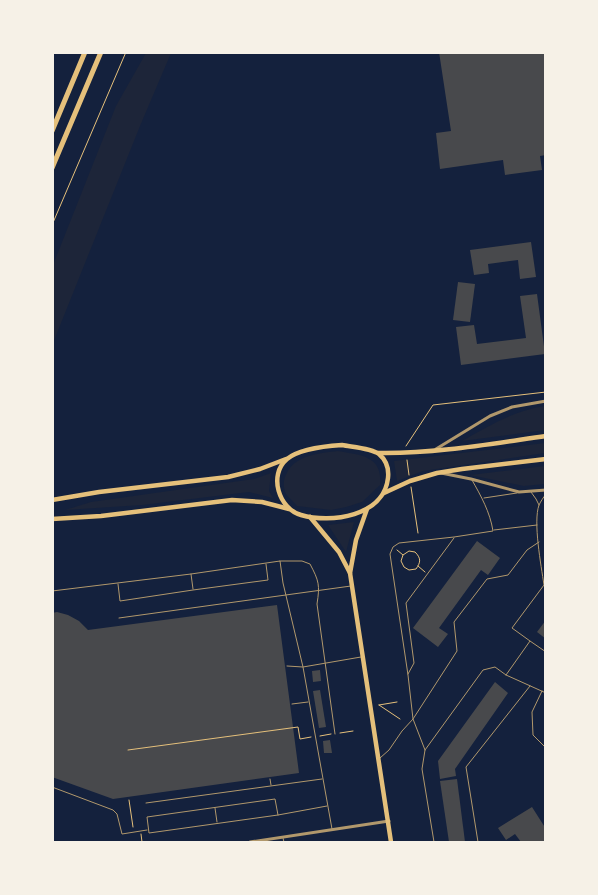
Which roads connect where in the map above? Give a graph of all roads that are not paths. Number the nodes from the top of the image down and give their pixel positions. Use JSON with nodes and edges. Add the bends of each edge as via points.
{"nodes":[{"id":1,"x":85,"y":52,"type":"edge"},
{"id":2,"x":100,"y":52,"type":"edge"},
{"id":3,"x":52,"y":132,"type":"edge"},
{"id":4,"x":52,"y":168,"type":"edge"},
{"id":5,"x":546,"y":400,"type":"edge"},
{"id":6,"x":546,"y":436,"type":"edge"},
{"id":7,"x":433,"y":451,"type":"junction"},
{"id":8,"x":378,"y":453,"type":"junction"},
{"id":9,"x":287,"y":459,"type":"junction"},
{"id":10,"x":546,"y":459,"type":"edge"},
{"id":11,"x":437,"y":473,"type":"junction"},
{"id":12,"x":471,"y":479,"type":"junction"},
{"id":13,"x":546,"y":490,"type":"edge"},
{"id":14,"x":518,"y":492,"type":"junction"},
{"id":15,"x":531,"y":492,"type":"junction"},
{"id":16,"x":384,"y":493,"type":"junction"},
{"id":17,"x":546,"y":494,"type":"edge"},
{"id":18,"x":483,"y":498,"type":"junction"},
{"id":19,"x":52,"y":500,"type":"edge"},
{"id":20,"x":539,"y":506,"type":"junction"},
{"id":21,"x":290,"y":509,"type":"junction"},
{"id":22,"x":367,"y":509,"type":"junction"},
{"id":23,"x":310,"y":518,"type":"junction"},
{"id":24,"x":52,"y":519,"type":"edge"},
{"id":25,"x":537,"y":525,"type":"junction"},
{"id":26,"x":493,"y":531,"type":"junction"},
{"id":27,"x":454,"y":538,"type":"junction"},
{"id":28,"x":539,"y":542,"type":"junction"},
{"id":29,"x":280,"y":561,"type":"junction"},
{"id":30,"x":266,"y":563,"type":"junction"},
{"id":31,"x":350,"y":573,"type":"junction"},
{"id":32,"x":191,"y":574,"type":"junction"},
{"id":33,"x":117,"y":583,"type":"junction"},
{"id":34,"x":352,"y":586,"type":"junction"},
{"id":35,"x":193,"y":590,"type":"junction"},
{"id":36,"x":320,"y":590,"type":"junction"},
{"id":37,"x":52,"y":591,"type":"edge"},
{"id":38,"x":286,"y":595,"type":"junction"},
{"id":39,"x":119,"y":618,"type":"dead end"},
{"id":40,"x":530,"y":641,"type":"junction"},
{"id":41,"x":546,"y":652,"type":"edge"},
{"id":42,"x":364,"y":656,"type":"junction"},
{"id":43,"x":326,"y":663,"type":"junction"},
{"id":44,"x":287,"y":666,"type":"dead end"},
{"id":45,"x":302,"y":667,"type":"junction"},
{"id":46,"x":408,"y":675,"type":"junction"},
{"id":47,"x":506,"y":675,"type":"junction"},
{"id":48,"x":530,"y":686,"type":"junction"},
{"id":49,"x":542,"y":691,"type":"junction"},
{"id":50,"x":546,"y":693,"type":"edge"},
{"id":51,"x":309,"y":702,"type":"junction"},
{"id":52,"x":292,"y":704,"type":"dead end"},
{"id":53,"x":413,"y":719,"type":"junction"},
{"id":54,"x":335,"y":734,"type":"dead end"},
{"id":55,"x":545,"y":747,"type":"edge"},
{"id":56,"x":425,"y":750,"type":"junction"},
{"id":57,"x":379,"y":759,"type":"junction"},
{"id":58,"x":270,"y":779,"type":"dead end"},
{"id":59,"x":323,"y":779,"type":"junction"},
{"id":60,"x":271,"y":786,"type":"junction"},
{"id":61,"x":52,"y":787,"type":"edge"},
{"id":62,"x":146,"y":803,"type":"dead end"},
{"id":63,"x":328,"y":806,"type":"junction"},
{"id":64,"x":214,"y":808,"type":"junction"},
{"id":65,"x":278,"y":815,"type":"junction"},
{"id":66,"x":389,"y":821,"type":"junction"},
{"id":67,"x":217,"y":823,"type":"junction"},
{"id":68,"x":149,"y":830,"type":"junction"},
{"id":69,"x":332,"y":830,"type":"junction"},
{"id":70,"x":283,"y":837,"type":"junction"},
{"id":71,"x":250,"y":842,"type":"edge"},
{"id":72,"x":284,"y":842,"type":"edge"},
{"id":73,"x":391,"y":842,"type":"edge"},
{"id":74,"x":434,"y":842,"type":"edge"},
{"id":75,"x":478,"y":842,"type":"edge"}],
"edges":[{"from":1,"to":3,"type":"highway"},
{"from":2,"to":4,"type":"highway"},
{"from":5,"to":7,"type":"street","via":[[512,406]]},
{"from":6,"to":7,"type":"main road"},
{"from":7,"to":8,"type":"main road"},
{"from":8,"to":9,"type":"main road","via":[[342,445],[302,452]]},
{"from":8,"to":16,"type":"main road","via":[[388,470]]},
{"from":9,"to":19,"type":"main road","via":[[228,477]]},
{"from":9,"to":21,"type":"main road","via":[[279,470],[277,484]]},
{"from":10,"to":11,"type":"main road"},
{"from":11,"to":12,"type":"street"},
{"from":11,"to":16,"type":"main road"},
{"from":12,"to":14,"type":"street"},
{"from":12,"to":18,"type":"lane"},
{"from":13,"to":15,"type":"street"},
{"from":14,"to":15,"type":"street"},
{"from":14,"to":18,"type":"lane"},
{"from":15,"to":20,"type":"lane"},
{"from":16,"to":22,"type":"main road"},
{"from":17,"to":20,"type":"lane"},
{"from":18,"to":26,"type":"lane"},
{"from":20,"to":25,"type":"lane"},
{"from":21,"to":23,"type":"main road"},
{"from":21,"to":24,"type":"main road","via":[[262,502],[232,500]]},
{"from":22,"to":23,"type":"main road","via":[[350,516]]},
{"from":22,"to":31,"type":"main road","via":[[356,540]]},
{"from":23,"to":31,"type":"main road","via":[[339,552]]},
{"from":25,"to":26,"type":"lane"},
{"from":25,"to":28,"type":"lane"},
{"from":26,"to":27,"type":"lane"},
{"from":27,"to":46,"type":"lane","via":[[406,603],[414,663]]},
{"from":27,"to":46,"type":"lane","via":[[399,543],[390,554]]},
{"from":28,"to":40,"type":"lane","via":[[544,584],[512,628]]},
{"from":28,"to":53,"type":"lane","via":[[527,550],[508,574],[487,579],[454,622],[457,651]]},
{"from":29,"to":30,"type":"lane"},
{"from":29,"to":36,"type":"lane","via":[[302,560],[310,564]]},
{"from":29,"to":38,"type":"lane"},
{"from":30,"to":32,"type":"lane"},
{"from":30,"to":35,"type":"lane","via":[[268,580]]},
{"from":31,"to":34,"type":"main road"},
{"from":32,"to":33,"type":"lane"},
{"from":32,"to":35,"type":"lane"},
{"from":33,"to":35,"type":"lane","via":[[120,601]]},
{"from":33,"to":37,"type":"lane"},
{"from":34,"to":36,"type":"lane"},
{"from":34,"to":42,"type":"main road"},
{"from":36,"to":38,"type":"lane"},
{"from":36,"to":43,"type":"lane","via":[[317,604]]},
{"from":38,"to":39,"type":"lane"},
{"from":38,"to":45,"type":"lane"},
{"from":40,"to":41,"type":"lane"},
{"from":40,"to":47,"type":"lane"},
{"from":42,"to":43,"type":"lane"},
{"from":42,"to":57,"type":"main road"},
{"from":43,"to":45,"type":"lane"},
{"from":43,"to":54,"type":"lane"},
{"from":44,"to":45,"type":"lane"},
{"from":45,"to":51,"type":"lane"},
{"from":46,"to":53,"type":"lane"},
{"from":47,"to":48,"type":"lane"},
{"from":47,"to":56,"type":"lane","via":[[495,667],[483,670]]},
{"from":48,"to":49,"type":"lane"},
{"from":48,"to":75,"type":"lane","via":[[466,767]]},
{"from":49,"to":50,"type":"lane"},
{"from":49,"to":55,"type":"lane","via":[[532,712],[532,727],[533,735]]},
{"from":51,"to":52,"type":"lane"},
{"from":51,"to":59,"type":"lane"},
{"from":53,"to":56,"type":"lane"},
{"from":53,"to":57,"type":"lane"},
{"from":56,"to":74,"type":"lane","via":[[422,769]]},
{"from":57,"to":66,"type":"main road"},
{"from":58,"to":60,"type":"lane"},
{"from":59,"to":60,"type":"lane"},
{"from":59,"to":63,"type":"lane"},
{"from":60,"to":62,"type":"lane"},
{"from":61,"to":68,"type":"lane","via":[[113,810],[122,834]]},
{"from":63,"to":65,"type":"lane"},
{"from":63,"to":69,"type":"lane"},
{"from":64,"to":65,"type":"lane","via":[[275,799]]},
{"from":64,"to":67,"type":"lane"},
{"from":64,"to":68,"type":"lane","via":[[147,816]]},
{"from":65,"to":67,"type":"lane"},
{"from":66,"to":69,"type":"street"},
{"from":66,"to":73,"type":"main road"},
{"from":67,"to":68,"type":"lane","via":[[149,833]]},
{"from":69,"to":70,"type":"street"},
{"from":70,"to":71,"type":"street"},
{"from":70,"to":72,"type":"lane"}]}
